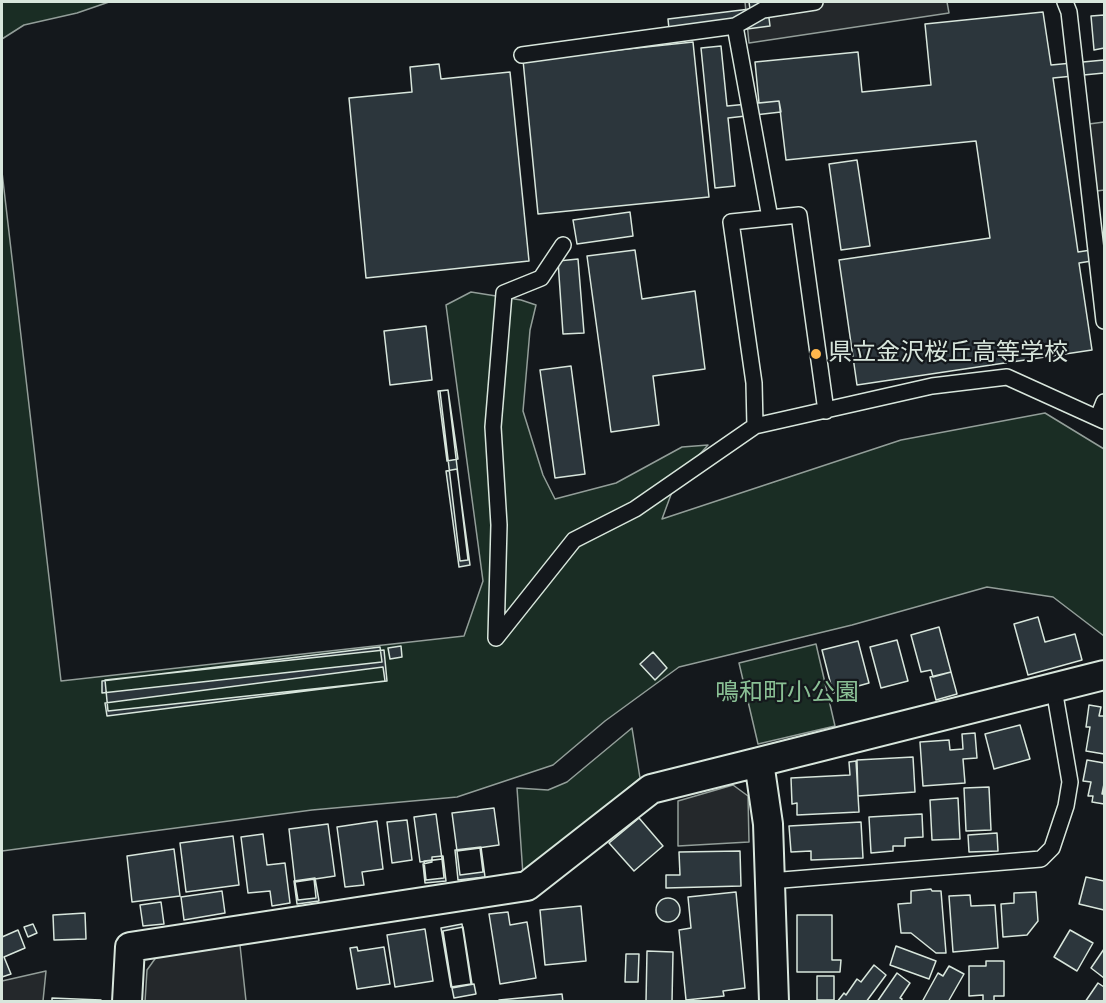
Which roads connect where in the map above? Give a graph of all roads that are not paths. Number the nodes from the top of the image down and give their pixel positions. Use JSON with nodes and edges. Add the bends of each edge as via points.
{"nodes":[{"id":1,"x":815,"y":2,"type":"edge"},
{"id":2,"x":1065,"y":2,"type":"edge"},
{"id":3,"x":735,"y":26,"type":"junction"},
{"id":4,"x":522,"y":55,"type":"dead end"},
{"id":5,"x":770,"y":218,"type":"junction"},
{"id":6,"x":562,"y":245,"type":"dead end"},
{"id":7,"x":1104,"y":321,"type":"edge"},
{"id":8,"x":1104,"y":402,"type":"edge"},
{"id":9,"x":826,"y":411,"type":"junction"},
{"id":10,"x":1101,"y":419,"type":"edge"},
{"id":11,"x":755,"y":426,"type":"junction"},
{"id":12,"x":1104,"y":675,"type":"edge"},
{"id":13,"x":1054,"y":689,"type":"junction"},
{"id":14,"x":759,"y":762,"type":"junction"},
{"id":15,"x":770,"y":881,"type":"junction"},
{"id":16,"x":127,"y":1002,"type":"edge"},
{"id":17,"x":774,"y":1002,"type":"edge"}],
"edges":[{"from":1,"to":3,"type":"lane","via":[[763,10]]},
{"from":2,"to":7,"type":"lane","via":[[1070,12]]},
{"from":3,"to":4,"type":"lane"},
{"from":3,"to":5,"type":"lane"},
{"from":5,"to":9,"type":"lane","via":[[799,215]]},
{"from":5,"to":11,"type":"lane","via":[[731,222],[754,382]]},
{"from":6,"to":11,"type":"lane","via":[[541,278],[504,293],[493,427],[499,525],[496,638],[574,540],[635,509]]},
{"from":8,"to":10,"type":"lane"},
{"from":9,"to":10,"type":"lane","via":[[932,386],[1007,377]]},
{"from":9,"to":11,"type":"lane"},
{"from":12,"to":13,"type":"street"},
{"from":13,"to":14,"type":"street"},
{"from":13,"to":15,"type":"lane","via":[[1070,782],[1052,849],[1041,859]]},
{"from":14,"to":15,"type":"street","via":[[768,825]]},
{"from":14,"to":16,"type":"street","via":[[651,789],[527,886],[130,947]]},
{"from":15,"to":17,"type":"street"}]}
